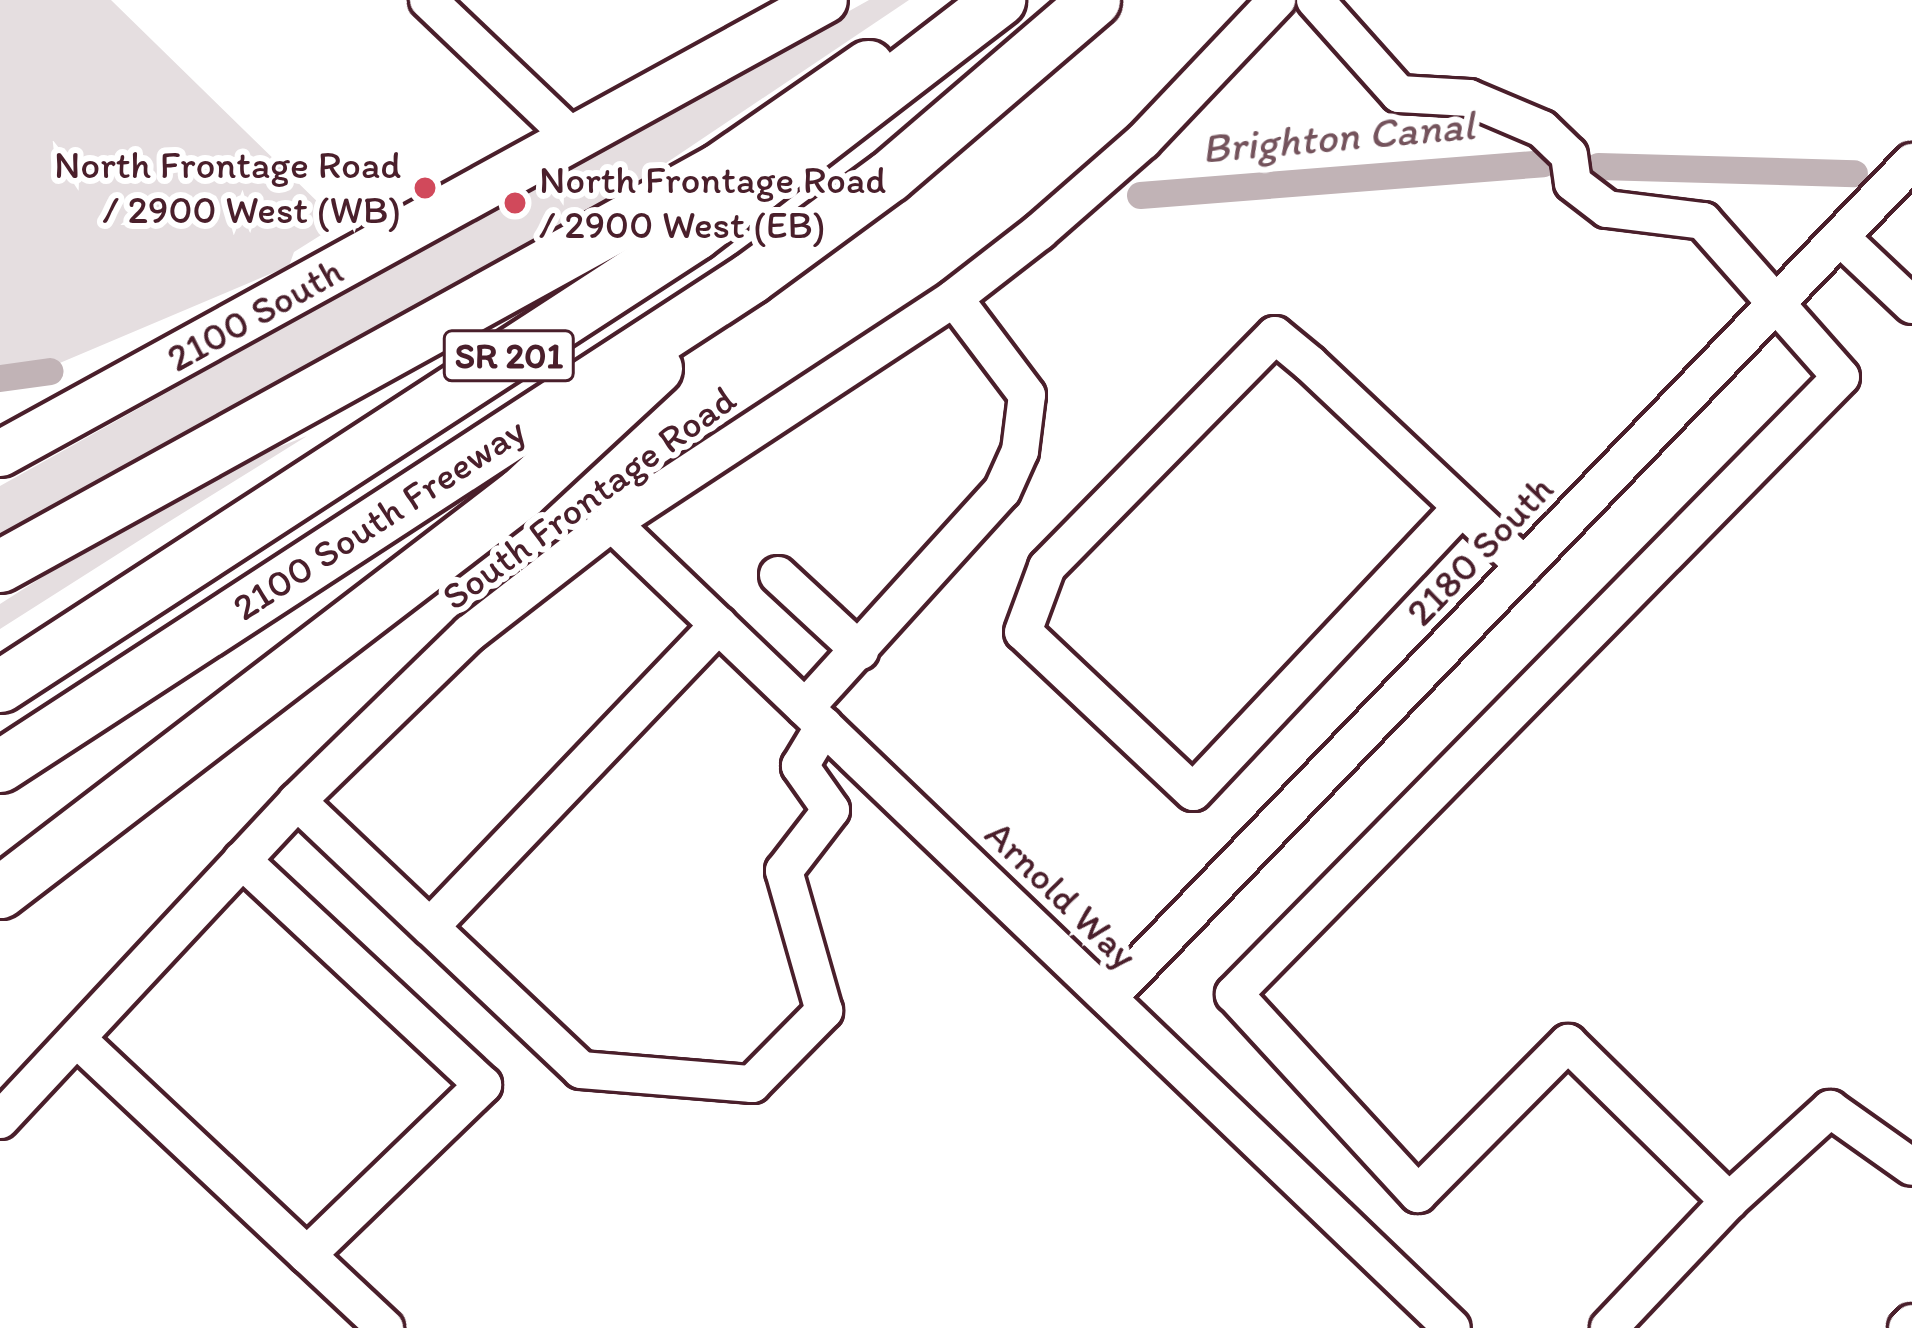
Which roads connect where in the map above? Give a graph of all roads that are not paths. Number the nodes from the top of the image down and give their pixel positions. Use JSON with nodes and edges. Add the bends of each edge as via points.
{"nodes":[{"id":1,"x":428,"y":0,"type":"edge"},
{"id":2,"x":824,"y":0,"type":"edge"},
{"id":3,"x":962,"y":0,"type":"edge"},
{"id":4,"x":999,"y":0,"type":"edge"},
{"id":5,"x":1094,"y":0,"type":"edge"},
{"id":6,"x":1277,"y":0,"type":"edge"},
{"id":7,"x":1315,"y":0,"type":"edge"},
{"id":8,"x":576,"y":141,"type":"junction"},
{"id":9,"x":1912,"y":162,"type":"edge"},
{"id":10,"x":826,"y":224,"type":"junction"},
{"id":11,"x":1840,"y":237,"type":"junction"},
{"id":12,"x":954,"y":298,"type":"junction"},
{"id":13,"x":1912,"y":305,"type":"edge"},
{"id":14,"x":1772,"y":307,"type":"junction"},
{"id":15,"x":0,"y":453,"type":"edge"},
{"id":16,"x":1461,"y":508,"type":"junction"},
{"id":17,"x":612,"y":523,"type":"junction"},
{"id":18,"x":0,"y":566,"type":"edge"},
{"id":19,"x":1523,"y":566,"type":"junction"},
{"id":20,"x":778,"y":575,"type":"dead end"},
{"id":21,"x":719,"y":625,"type":"junction"},
{"id":22,"x":860,"y":651,"type":"junction"},
{"id":23,"x":0,"y":686,"type":"edge"},
{"id":24,"x":815,"y":717,"type":"junction"},
{"id":25,"x":0,"y":766,"type":"edge"},
{"id":26,"x":298,"y":801,"type":"junction"},
{"id":27,"x":242,"y":860,"type":"junction"},
{"id":28,"x":0,"y":892,"type":"edge"},
{"id":29,"x":430,"y":927,"type":"junction"},
{"id":30,"x":1108,"y":998,"type":"junction"},
{"id":31,"x":77,"y":1040,"type":"junction"},
{"id":32,"x":0,"y":1120,"type":"edge"},
{"id":33,"x":1912,"y":1168,"type":"edge"},
{"id":34,"x":1729,"y":1201,"type":"junction"},
{"id":35,"x":308,"y":1256,"type":"junction"},
{"id":36,"x":385,"y":1328,"type":"edge"},
{"id":37,"x":1452,"y":1328,"type":"edge"},
{"id":38,"x":1609,"y":1328,"type":"edge"}],
"edges":[{"from":1,"to":8,"type":"street"},
{"from":2,"to":8,"type":"main road","name":"2100 South"},
{"from":3,"to":18,"type":"highway","via":[[719,169]]},
{"from":4,"to":23,"type":"highway","name":"2100 South Freeway","number":"SR 201","via":[[695,234]]},
{"from":5,"to":10,"type":"highway","name":"2100 South Freeway","number":"SR 201"},
{"from":6,"to":12,"type":"street","name":"South Frontage Road","via":[[1143,140]]},
{"from":7,"to":14,"type":"street","via":[[1399,94],[1469,98],[1542,129],[1569,155],[1573,183],[1607,209],[1703,221]]},
{"from":8,"to":15,"type":"main road","name":"2100 South"},
{"from":9,"to":11,"type":"street","name":"2180 South"},
{"from":10,"to":25,"type":"highway","name":"2100 South Freeway","number":"SR 201"},
{"from":10,"to":28,"type":"highway","via":[[521,493]]},
{"from":11,"to":13,"type":"street"},
{"from":11,"to":14,"type":"street","name":"2180 South"},
{"from":12,"to":17,"type":"street","name":"South Frontage Road"},
{"from":12,"to":22,"type":"street","via":[[1027,395],[1024,436],[1002,490]]},
{"from":14,"to":19,"type":"street","name":"2180 South"},
{"from":14,"to":34,"type":"street","via":[[1841,377],[1234,994],[1418,1194],[1568,1042]]},
{"from":16,"to":16,"type":"street","via":[[1276,334],[1047,567],[1023,632],[1193,792]]},
{"from":16,"to":19,"type":"street"},
{"from":17,"to":21,"type":"street","name":"Arnold Way"},
{"from":17,"to":26,"type":"street","name":"South Frontage Road","via":[[470,633]]},
{"from":19,"to":30,"type":"street","name":"2180 South"},
{"from":20,"to":22,"type":"street"},
{"from":21,"to":24,"type":"street","name":"Arnold Way"},
{"from":21,"to":29,"type":"street"},
{"from":22,"to":24,"type":"street"},
{"from":24,"to":29,"type":"street","via":[[800,766],[831,810],[784,871],[824,1011],[752,1084],[580,1070]]},
{"from":24,"to":30,"type":"street","name":"Arnold Way"},
{"from":26,"to":27,"type":"street","name":"South Frontage Road"},
{"from":26,"to":29,"type":"street"},
{"from":27,"to":31,"type":"street","name":"South Frontage Road"},
{"from":27,"to":35,"type":"street","via":[[484,1084]]},
{"from":30,"to":37,"type":"street","name":"Arnold Way"},
{"from":31,"to":32,"type":"street","name":"South Frontage Road"},
{"from":31,"to":35,"type":"street"},
{"from":33,"to":34,"type":"street","via":[[1830,1108]]},
{"from":34,"to":38,"type":"street"},
{"from":35,"to":36,"type":"street"}]}
